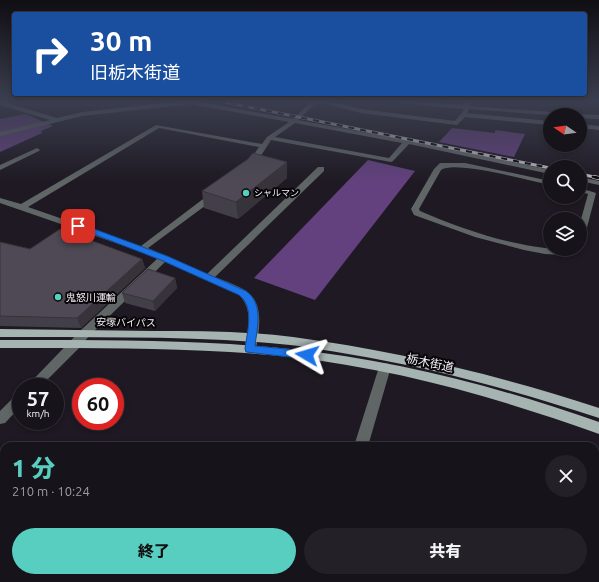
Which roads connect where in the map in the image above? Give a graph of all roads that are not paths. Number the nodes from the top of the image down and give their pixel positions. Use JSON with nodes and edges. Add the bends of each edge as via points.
{"nodes":[{"id":1,"x":23,"y":128,"type":"edge"},
{"id":2,"x":154,"y":128,"type":"edge"},
{"id":3,"x":169,"y":128,"type":"edge"},
{"id":4,"x":283,"y":128,"type":"edge"},
{"id":5,"x":333,"y":128,"type":"edge"},
{"id":6,"x":0,"y":134,"type":"edge"},
{"id":7,"x":269,"y":138,"type":"junction"},
{"id":8,"x":407,"y":142,"type":"junction"},
{"id":9,"x":262,"y":146,"type":"junction"},
{"id":10,"x":38,"y":150,"type":"dead end"},
{"id":11,"x":480,"y":158,"type":"junction"},
{"id":12,"x":474,"y":166,"type":"junction"},
{"id":13,"x":0,"y":168,"type":"edge"},
{"id":14,"x":321,"y":169,"type":"dead end"},
{"id":15,"x":543,"y":171,"type":"edge"},
{"id":16,"x":245,"y":172,"type":"edge"},
{"id":17,"x":587,"y":180,"type":"edge"},
{"id":18,"x":543,"y":181,"type":"edge"},
{"id":19,"x":597,"y":182,"type":"edge"},
{"id":20,"x":221,"y":190,"type":"edge"},
{"id":21,"x":587,"y":192,"type":"edge"},
{"id":22,"x":592,"y":193,"type":"junction"},
{"id":23,"x":0,"y":200,"type":"edge"},
{"id":24,"x":22,"y":207,"type":"junction"},
{"id":25,"x":587,"y":213,"type":"edge"},
{"id":26,"x":142,"y":249,"type":"junction"},
{"id":27,"x":543,"y":251,"type":"edge"},
{"id":28,"x":164,"y":258,"type":"junction"},
{"id":29,"x":209,"y":277,"type":"junction"},
{"id":30,"x":0,"y":333,"type":"edge"},
{"id":31,"x":85,"y":333,"type":"junction"},
{"id":32,"x":252,"y":337,"type":"junction"},
{"id":33,"x":0,"y":344,"type":"edge"},
{"id":34,"x":76,"y":344,"type":"junction"},
{"id":35,"x":250,"y":349,"type":"junction"},
{"id":36,"x":384,"y":367,"type":"junction"},
{"id":37,"x":41,"y":378,"type":"edge"},
{"id":38,"x":12,"y":407,"type":"edge"},
{"id":39,"x":599,"y":413,"type":"edge"},
{"id":40,"x":0,"y":419,"type":"edge"},
{"id":41,"x":599,"y":428,"type":"edge"},
{"id":42,"x":362,"y":442,"type":"edge"}],
"edges":[{"from":1,"to":6,"type":"street"},
{"from":2,"to":24,"type":"street"},
{"from":3,"to":9,"type":"street"},
{"from":4,"to":7,"type":"street"},
{"from":5,"to":8,"type":"street"},
{"from":7,"to":8,"type":"street","via":[[391,160]]},
{"from":7,"to":9,"type":"street"},
{"from":8,"to":11,"type":"street"},
{"from":9,"to":16,"type":"street"},
{"from":10,"to":13,"type":"street"},
{"from":11,"to":12,"type":"street"},
{"from":11,"to":15,"type":"street"},
{"from":12,"to":18,"type":"street"},
{"from":12,"to":27,"type":"street","via":[[453,164],[443,165],[438,169],[417,203],[417,213],[447,225]]},
{"from":14,"to":29,"type":"street"},
{"from":17,"to":19,"type":"street"},
{"from":19,"to":22,"type":"street"},
{"from":20,"to":26,"type":"street"},
{"from":21,"to":22,"type":"street"},
{"from":22,"to":25,"type":"street"},
{"from":23,"to":24,"type":"street"},
{"from":24,"to":26,"type":"street"},
{"from":26,"to":28,"type":"street"},
{"from":28,"to":29,"type":"street"},
{"from":28,"to":31,"type":"street"},
{"from":29,"to":32,"type":"street","via":[[249,297],[254,311]]},
{"from":30,"to":31,"type":"main road","name":"安塚バイパス"},
{"from":31,"to":32,"type":"main road","name":"安塚バイパス"},
{"from":31,"to":34,"type":"street"},
{"from":32,"to":35,"type":"street"},
{"from":32,"to":39,"type":"main road","name":"栃木街道","via":[[339,348],[440,367]]},
{"from":33,"to":34,"type":"main road"},
{"from":34,"to":35,"type":"main road"},
{"from":34,"to":37,"type":"street"},
{"from":35,"to":36,"type":"main road","name":"栃木街道"},
{"from":36,"to":41,"type":"main road","name":"栃木街道","via":[[478,388]]},
{"from":36,"to":42,"type":"street"},
{"from":38,"to":40,"type":"street"}]}
